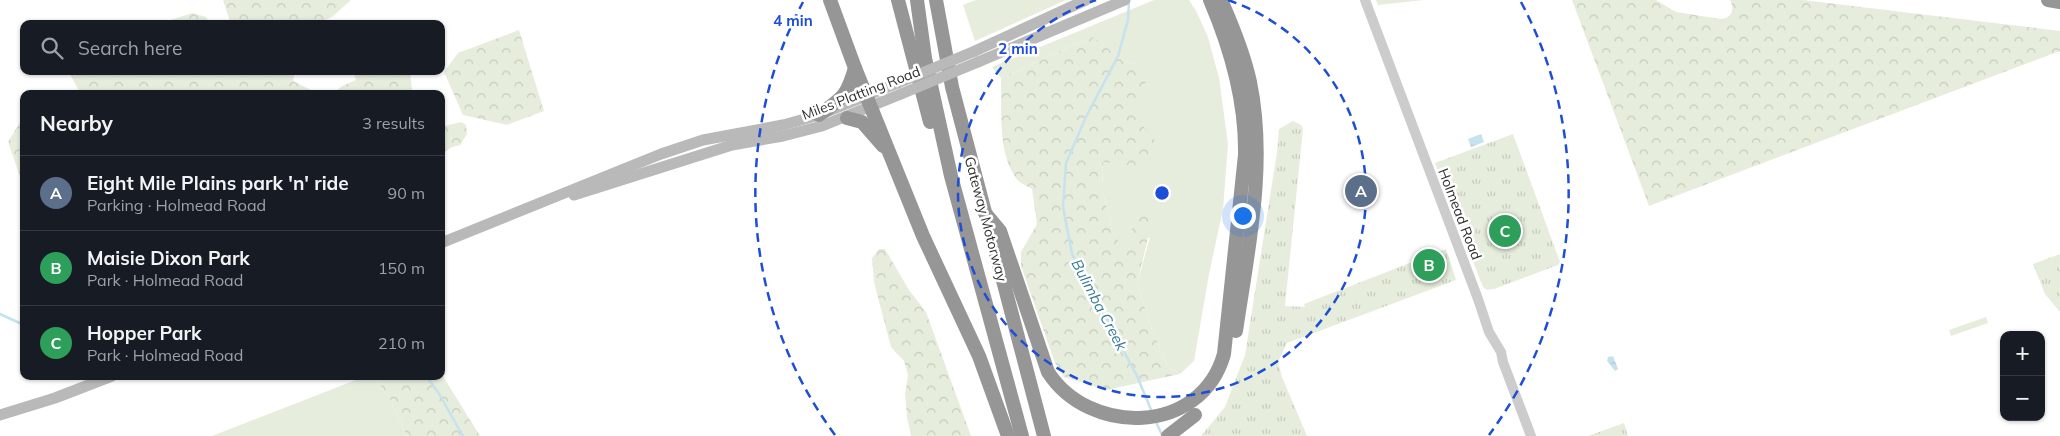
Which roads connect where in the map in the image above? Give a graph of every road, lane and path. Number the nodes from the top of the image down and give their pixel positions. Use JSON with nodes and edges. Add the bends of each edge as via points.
{"nodes":[{"id":1,"x":830,"y":0,"type":"edge"},
{"id":2,"x":898,"y":0,"type":"edge"},
{"id":3,"x":917,"y":0,"type":"edge"},
{"id":4,"x":936,"y":0,"type":"edge"},
{"id":5,"x":1086,"y":0,"type":"edge"},
{"id":6,"x":1365,"y":0,"type":"edge"},
{"id":7,"x":2048,"y":0,"type":"edge"},
{"id":8,"x":1122,"y":1,"type":"edge"},
{"id":9,"x":1211,"y":2,"type":"edge"},
{"id":10,"x":2060,"y":2,"type":"edge"},
{"id":11,"x":976,"y":56,"type":"junction"},
{"id":12,"x":856,"y":68,"type":"junction"},
{"id":13,"x":869,"y":102,"type":"junction"},
{"id":14,"x":819,"y":115,"type":"junction"},
{"id":15,"x":846,"y":118,"type":"junction"},
{"id":16,"x":890,"y":154,"type":"junction"},
{"id":17,"x":951,"y":176,"type":"junction"},
{"id":18,"x":985,"y":213,"type":"junction"},
{"id":19,"x":513,"y":215,"type":"junction"},
{"id":20,"x":445,"y":241,"type":"edge"},
{"id":21,"x":102,"y":380,"type":"edge"},
{"id":22,"x":0,"y":415,"type":"edge"},
{"id":23,"x":1171,"y":429,"type":"edge"},
{"id":24,"x":1008,"y":436,"type":"edge"},
{"id":25,"x":1022,"y":436,"type":"edge"},
{"id":26,"x":1044,"y":436,"type":"edge"},
{"id":27,"x":1531,"y":436,"type":"edge"}],
"edges":[{"from":1,"to":12,"type":"highway"},
{"from":2,"to":17,"type":"highway","via":[[925,105]]},
{"from":3,"to":17,"type":"highway","name":"Gateway Motorway","via":[[925,58]]},
{"from":4,"to":18,"type":"highway","name":"Gateway Motorway","via":[[950,78]]},
{"from":5,"to":11,"type":"main road","name":"Miles Platting Road"},
{"from":6,"to":27,"type":"street","name":"Holmead Road","via":[[1488,332],[1501,352]]},
{"from":7,"to":10,"type":"highway"},
{"from":8,"to":11,"type":"main road","name":"Miles Platting Road"},
{"from":9,"to":23,"type":"highway","via":[[1242,52],[1258,142],[1256,191],[1228,370],[1208,404]]},
{"from":11,"to":13,"type":"main road","name":"Miles Platting Road","bridge":true},
{"from":12,"to":13,"type":"highway"},
{"from":12,"to":14,"type":"highway","via":[[844,96]]},
{"from":13,"to":14,"type":"main road","name":"Miles Platting Road"},
{"from":13,"to":15,"type":"main road","name":"Miles Platting Road"},
{"from":13,"to":16,"type":"highway"},
{"from":14,"to":19,"type":"main road","name":"Miles Platting Road","via":[[703,140],[589,182]]},
{"from":15,"to":16,"type":"highway","via":[[862,122]]},
{"from":15,"to":19,"type":"main road","name":"Miles Platting Road","via":[[802,132],[696,155]]},
{"from":16,"to":24,"type":"highway","via":[[926,242],[971,336]]},
{"from":17,"to":25,"type":"highway","name":"Gateway Motorway"},
{"from":18,"to":23,"type":"highway","via":[[1000,230],[1044,361],[1059,391],[1076,408],[1116,427]]},
{"from":18,"to":26,"type":"highway","name":"Gateway Motorway"},
{"from":19,"to":20,"type":"main road","name":"Miles Platting Road"},
{"from":21,"to":22,"type":"main road"}]}
